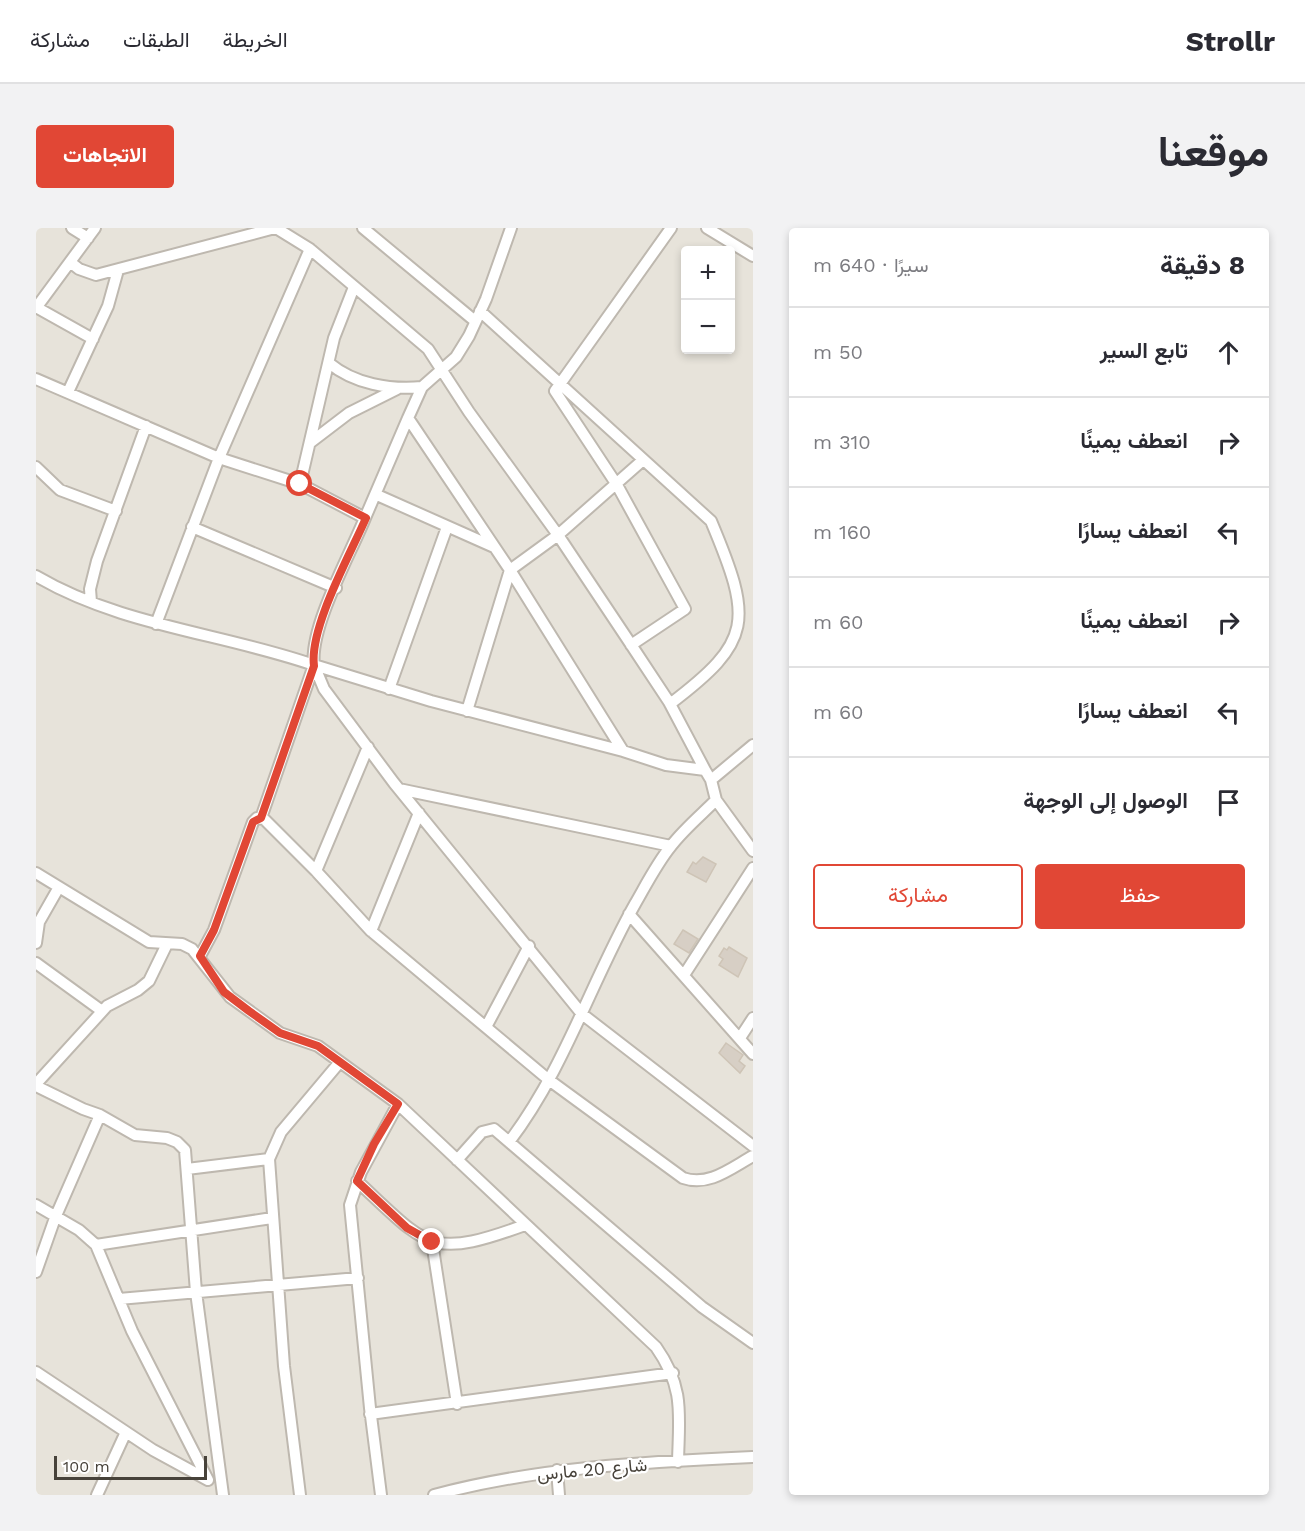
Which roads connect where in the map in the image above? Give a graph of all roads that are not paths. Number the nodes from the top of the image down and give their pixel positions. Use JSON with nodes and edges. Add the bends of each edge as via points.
{"nodes":[{"id":1,"x":72,"y":228,"type":"edge"},
{"id":2,"x":95,"y":228,"type":"edge"},
{"id":3,"x":275,"y":228,"type":"edge"},
{"id":4,"x":363,"y":228,"type":"edge"},
{"id":5,"x":671,"y":228,"type":"edge"},
{"id":6,"x":707,"y":228,"type":"edge"},
{"id":7,"x":509,"y":229,"type":"edge"},
{"id":8,"x":295,"y":233,"type":"edge"},
{"id":9,"x":88,"y":238,"type":"junction"},
{"id":10,"x":310,"y":249,"type":"junction"},
{"id":11,"x":753,"y":256,"type":"edge"},
{"id":12,"x":70,"y":262,"type":"junction"},
{"id":13,"x":118,"y":270,"type":"junction"},
{"id":14,"x":354,"y":287,"type":"junction"},
{"id":15,"x":36,"y":307,"type":"edge"},
{"id":16,"x":478,"y":316,"type":"junction"},
{"id":17,"x":93,"y":339,"type":"junction"},
{"id":18,"x":329,"y":363,"type":"junction"},
{"id":19,"x":441,"y":368,"type":"junction"},
{"id":20,"x":36,"y":378,"type":"edge"},
{"id":21,"x":560,"y":384,"type":"junction"},
{"id":22,"x":422,"y":387,"type":"junction"},
{"id":23,"x":397,"y":389,"type":"junction"},
{"id":24,"x":68,"y":392,"type":"junction"},
{"id":25,"x":408,"y":418,"type":"junction"},
{"id":26,"x":146,"y":426,"type":"junction"},
{"id":27,"x":311,"y":442,"type":"junction"},
{"id":28,"x":219,"y":458,"type":"junction"},
{"id":29,"x":643,"y":460,"type":"junction"},
{"id":30,"x":36,"y":467,"type":"edge"},
{"id":31,"x":300,"y":484,"type":"junction"},
{"id":32,"x":617,"y":485,"type":"junction"},
{"id":33,"x":377,"y":495,"type":"junction"},
{"id":34,"x":116,"y":511,"type":"junction"},
{"id":35,"x":366,"y":518,"type":"junction"},
{"id":36,"x":192,"y":527,"type":"junction"},
{"id":37,"x":447,"y":527,"type":"junction"},
{"id":38,"x":558,"y":535,"type":"junction"},
{"id":39,"x":494,"y":547,"type":"junction"},
{"id":40,"x":510,"y":570,"type":"junction"},
{"id":41,"x":36,"y":576,"type":"edge"},
{"id":42,"x":336,"y":588,"type":"junction"},
{"id":43,"x":91,"y":602,"type":"junction"},
{"id":44,"x":156,"y":624,"type":"junction"},
{"id":45,"x":631,"y":645,"type":"junction"},
{"id":46,"x":314,"y":666,"type":"junction"},
{"id":47,"x":389,"y":689,"type":"junction"},
{"id":48,"x":670,"y":704,"type":"junction"},
{"id":49,"x":467,"y":711,"type":"junction"},
{"id":50,"x":753,"y":746,"type":"edge"},
{"id":51,"x":368,"y":747,"type":"junction"},
{"id":52,"x":623,"y":751,"type":"junction"},
{"id":53,"x":708,"y":775,"type":"junction"},
{"id":54,"x":399,"y":789,"type":"junction"},
{"id":55,"x":716,"y":800,"type":"junction"},
{"id":56,"x":419,"y":813,"type":"junction"},
{"id":57,"x":261,"y":818,"type":"junction"},
{"id":58,"x":671,"y":846,"type":"junction"},
{"id":59,"x":752,"y":848,"type":"edge"},
{"id":60,"x":753,"y":868,"type":"edge"},
{"id":61,"x":316,"y":871,"type":"junction"},
{"id":62,"x":36,"y":873,"type":"edge"},
{"id":63,"x":58,"y":887,"type":"junction"},
{"id":64,"x":629,"y":914,"type":"junction"},
{"id":65,"x":371,"y":931,"type":"junction"},
{"id":66,"x":36,"y":943,"type":"edge"},
{"id":67,"x":167,"y":944,"type":"junction"},
{"id":68,"x":529,"y":946,"type":"junction"},
{"id":69,"x":200,"y":956,"type":"junction"},
{"id":70,"x":36,"y":963,"type":"edge"},
{"id":71,"x":684,"y":975,"type":"junction"},
{"id":72,"x":102,"y":1011,"type":"junction"},
{"id":73,"x":582,"y":1014,"type":"junction"},
{"id":74,"x":753,"y":1018,"type":"edge"},
{"id":75,"x":486,"y":1027,"type":"junction"},
{"id":76,"x":740,"y":1038,"type":"junction"},
{"id":77,"x":753,"y":1054,"type":"edge"},
{"id":78,"x":339,"y":1063,"type":"junction"},
{"id":79,"x":549,"y":1080,"type":"junction"},
{"id":80,"x":36,"y":1085,"type":"edge"},
{"id":81,"x":398,"y":1104,"type":"junction"},
{"id":82,"x":100,"y":1115,"type":"junction"},
{"id":83,"x":508,"y":1142,"type":"junction"},
{"id":84,"x":753,"y":1146,"type":"edge"},
{"id":85,"x":753,"y":1156,"type":"edge"},
{"id":86,"x":269,"y":1159,"type":"junction"},
{"id":87,"x":457,"y":1160,"type":"junction"},
{"id":88,"x":187,"y":1169,"type":"junction"},
{"id":89,"x":357,"y":1181,"type":"junction"},
{"id":90,"x":36,"y":1205,"type":"edge"},
{"id":91,"x":55,"y":1218,"type":"junction"},
{"id":92,"x":272,"y":1218,"type":"junction"},
{"id":93,"x":525,"y":1225,"type":"junction"},
{"id":94,"x":190,"y":1229,"type":"junction"},
{"id":95,"x":432,"y":1242,"type":"junction"},
{"id":96,"x":96,"y":1245,"type":"junction"},
{"id":97,"x":36,"y":1272,"type":"edge"},
{"id":98,"x":358,"y":1278,"type":"junction"},
{"id":99,"x":278,"y":1286,"type":"junction"},
{"id":100,"x":196,"y":1292,"type":"junction"},
{"id":101,"x":119,"y":1299,"type":"junction"},
{"id":102,"x":753,"y":1343,"type":"edge"},
{"id":103,"x":36,"y":1372,"type":"edge"},
{"id":104,"x":673,"y":1373,"type":"junction"},
{"id":105,"x":457,"y":1404,"type":"junction"},
{"id":106,"x":370,"y":1414,"type":"junction"},
{"id":107,"x":126,"y":1432,"type":"junction"},
{"id":108,"x":753,"y":1457,"type":"edge"},
{"id":109,"x":678,"y":1462,"type":"junction"},
{"id":110,"x":557,"y":1470,"type":"junction"},
{"id":111,"x":208,"y":1480,"type":"junction"},
{"id":112,"x":479,"y":1483,"type":"junction"},
{"id":113,"x":223,"y":1492,"type":"edge"},
{"id":114,"x":97,"y":1495,"type":"edge"},
{"id":115,"x":300,"y":1495,"type":"edge"},
{"id":116,"x":381,"y":1495,"type":"edge"},
{"id":117,"x":434,"y":1495,"type":"edge"},
{"id":118,"x":480,"y":1495,"type":"edge"},
{"id":119,"x":559,"y":1495,"type":"edge"}],
"edges":[{"from":1,"to":9,"type":"street"},
{"from":2,"to":9,"type":"street"},
{"from":3,"to":8,"type":"street"},
{"from":3,"to":13,"type":"street"},
{"from":4,"to":16,"type":"street"},
{"from":5,"to":21,"type":"street"},
{"from":6,"to":11,"type":"street"},
{"from":7,"to":16,"type":"street"},
{"from":8,"to":10,"type":"street"},
{"from":9,"to":12,"type":"street"},
{"from":10,"to":14,"type":"street"},
{"from":10,"to":28,"type":"street"},
{"from":12,"to":13,"type":"street","via":[[96,275]]},
{"from":12,"to":15,"type":"street"},
{"from":13,"to":17,"type":"street"},
{"from":14,"to":18,"type":"street","via":[[334,338]]},
{"from":14,"to":19,"type":"street","via":[[428,349]]},
{"from":15,"to":17,"type":"street"},
{"from":16,"to":19,"type":"street","via":[[456,357]]},
{"from":16,"to":21,"type":"street"},
{"from":17,"to":24,"type":"street"},
{"from":18,"to":23,"type":"street","via":[[342,374]]},
{"from":18,"to":27,"type":"street"},
{"from":19,"to":22,"type":"street"},
{"from":19,"to":38,"type":"street"},
{"from":20,"to":24,"type":"street"},
{"from":21,"to":29,"type":"street"},
{"from":21,"to":32,"type":"street","via":[[555,391]]},
{"from":22,"to":23,"type":"street"},
{"from":22,"to":25,"type":"street"},
{"from":23,"to":27,"type":"street","via":[[349,413]]},
{"from":24,"to":26,"type":"street"},
{"from":25,"to":33,"type":"street"},
{"from":25,"to":39,"type":"street"},
{"from":26,"to":28,"type":"street"},
{"from":26,"to":34,"type":"street"},
{"from":27,"to":31,"type":"street"},
{"from":28,"to":31,"type":"street"},
{"from":28,"to":36,"type":"street"},
{"from":29,"to":32,"type":"street"},
{"from":29,"to":48,"type":"street","via":[[711,521],[743,589],[748,612],[742,643],[727,663]]},
{"from":30,"to":34,"type":"street","via":[[60,490]]},
{"from":31,"to":35,"type":"street"},
{"from":32,"to":38,"type":"street"},
{"from":32,"to":45,"type":"street","via":[[685,609]]},
{"from":33,"to":35,"type":"street"},
{"from":33,"to":37,"type":"street"},
{"from":34,"to":43,"type":"street","via":[[97,561]]},
{"from":35,"to":42,"type":"street"},
{"from":36,"to":42,"type":"street"},
{"from":36,"to":44,"type":"street"},
{"from":37,"to":39,"type":"street"},
{"from":37,"to":47,"type":"street"},
{"from":38,"to":40,"type":"street"},
{"from":38,"to":45,"type":"street"},
{"from":39,"to":40,"type":"street"},
{"from":40,"to":49,"type":"street"},
{"from":40,"to":52,"type":"street"},
{"from":41,"to":43,"type":"street"},
{"from":42,"to":46,"type":"street","via":[[321,616]]},
{"from":43,"to":44,"type":"street"},
{"from":44,"to":46,"type":"street"},
{"from":45,"to":48,"type":"street"},
{"from":46,"to":47,"type":"street"},
{"from":46,"to":51,"type":"street","via":[[324,689]]},
{"from":46,"to":57,"type":"street"},
{"from":47,"to":49,"type":"street"},
{"from":48,"to":53,"type":"street"},
{"from":49,"to":52,"type":"street"},
{"from":50,"to":53,"type":"street"},
{"from":51,"to":54,"type":"street"},
{"from":51,"to":61,"type":"street"},
{"from":52,"to":53,"type":"street"},
{"from":53,"to":55,"type":"street"},
{"from":54,"to":56,"type":"street"},
{"from":54,"to":58,"type":"street"},
{"from":55,"to":58,"type":"street"},
{"from":55,"to":59,"type":"street"},
{"from":56,"to":65,"type":"street"},
{"from":56,"to":68,"type":"street"},
{"from":57,"to":61,"type":"street"},
{"from":57,"to":69,"type":"street","via":[[253,822],[214,930]]},
{"from":58,"to":64,"type":"street"},
{"from":60,"to":71,"type":"street"},
{"from":61,"to":65,"type":"street"},
{"from":62,"to":63,"type":"street"},
{"from":63,"to":66,"type":"street","via":[[39,922]]},
{"from":63,"to":67,"type":"street","via":[[149,942]]},
{"from":64,"to":71,"type":"street"},
{"from":64,"to":73,"type":"street"},
{"from":65,"to":75,"type":"street"},
{"from":67,"to":69,"type":"street","via":[[182,944]]},
{"from":67,"to":72,"type":"street","via":[[148,981]]},
{"from":68,"to":73,"type":"street"},
{"from":68,"to":75,"type":"street"},
{"from":69,"to":78,"type":"street","via":[[230,997],[280,1033],[309,1041]]},
{"from":70,"to":72,"type":"street"},
{"from":71,"to":76,"type":"street"},
{"from":72,"to":80,"type":"street"},
{"from":73,"to":79,"type":"street"},
{"from":73,"to":84,"type":"street"},
{"from":74,"to":76,"type":"street"},
{"from":75,"to":79,"type":"street"},
{"from":76,"to":77,"type":"street"},
{"from":78,"to":81,"type":"street"},
{"from":78,"to":86,"type":"street","via":[[281,1132]]},
{"from":79,"to":83,"type":"street"},
{"from":79,"to":85,"type":"street","via":[[683,1178],[712,1178]]},
{"from":80,"to":82,"type":"street"},
{"from":81,"to":87,"type":"street"},
{"from":81,"to":89,"type":"street"},
{"from":82,"to":88,"type":"street","via":[[135,1135],[177,1142],[184,1150]]},
{"from":82,"to":91,"type":"street"},
{"from":83,"to":87,"type":"street","via":[[494,1129],[485,1129]]},
{"from":83,"to":102,"type":"street","via":[[702,1307]]},
{"from":86,"to":88,"type":"street"},
{"from":86,"to":92,"type":"street"},
{"from":87,"to":93,"type":"street"},
{"from":88,"to":94,"type":"street"},
{"from":89,"to":95,"type":"street","via":[[407,1228]]},
{"from":89,"to":98,"type":"street","via":[[351,1205]]},
{"from":90,"to":91,"type":"street"},
{"from":91,"to":96,"type":"street","via":[[79,1230]]},
{"from":91,"to":97,"type":"street"},
{"from":92,"to":94,"type":"street"},
{"from":92,"to":99,"type":"street"},
{"from":93,"to":95,"type":"street","via":[[465,1245]]},
{"from":93,"to":104,"type":"street","via":[[649,1341]]},
{"from":94,"to":96,"type":"street"},
{"from":94,"to":100,"type":"street"},
{"from":95,"to":105,"type":"street"},
{"from":96,"to":101,"type":"street"},
{"from":98,"to":99,"type":"street"},
{"from":98,"to":106,"type":"street"},
{"from":99,"to":100,"type":"street"},
{"from":99,"to":115,"type":"street","via":[[290,1429]]},
{"from":100,"to":101,"type":"street"},
{"from":100,"to":113,"type":"street"},
{"from":101,"to":111,"type":"street","via":[[153,1375]]},
{"from":103,"to":107,"type":"street"},
{"from":104,"to":105,"type":"street"},
{"from":104,"to":109,"type":"street","via":[[678,1392]]},
{"from":105,"to":106,"type":"street"},
{"from":106,"to":116,"type":"street"},
{"from":107,"to":111,"type":"street"},
{"from":107,"to":114,"type":"street"},
{"from":108,"to":109,"type":"street","name":"شارع 20 مارس"},
{"from":109,"to":110,"type":"street","name":"شارع 20 مارس"},
{"from":110,"to":112,"type":"street","name":"شارع 20 مارس"},
{"from":110,"to":119,"type":"street"},
{"from":111,"to":113,"type":"street"},
{"from":112,"to":117,"type":"street","name":"شارع 20 مارس"},
{"from":112,"to":118,"type":"street"}]}
